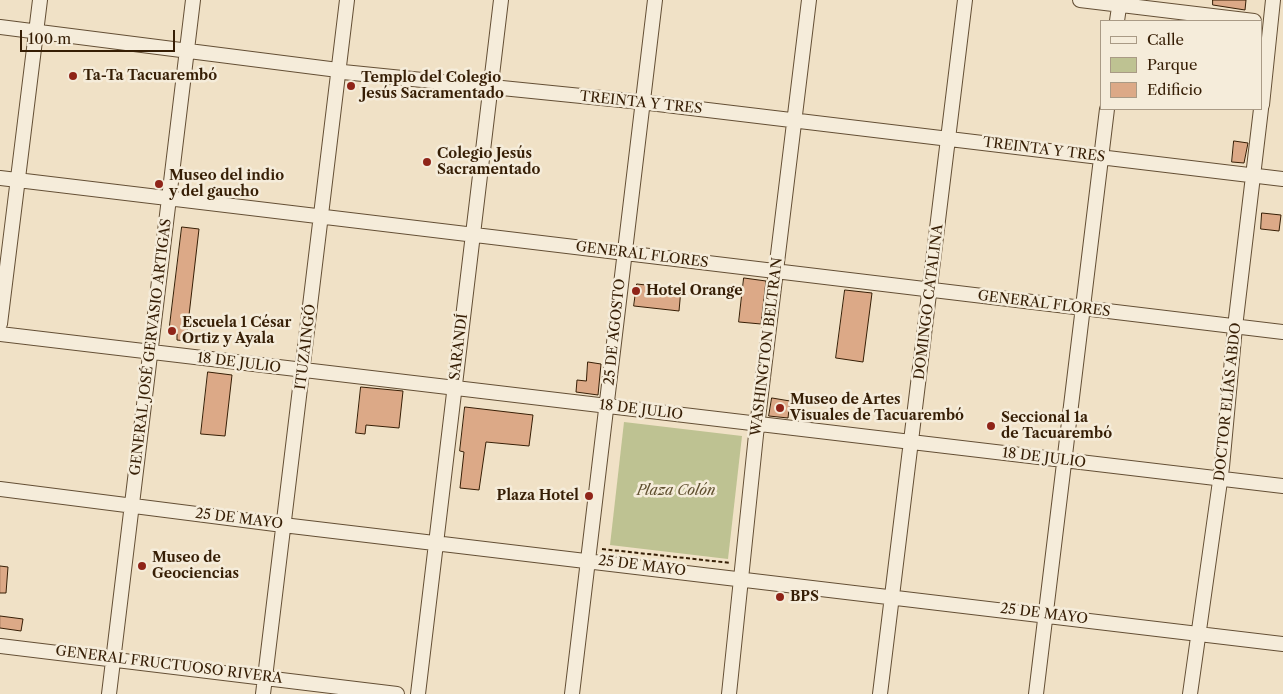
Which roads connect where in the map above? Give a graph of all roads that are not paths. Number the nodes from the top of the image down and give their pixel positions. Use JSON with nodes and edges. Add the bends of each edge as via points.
{"nodes":[{"id":1,"x":40,"y":0,"type":"edge"},
{"id":2,"x":193,"y":0,"type":"edge"},
{"id":3,"x":347,"y":0,"type":"edge"},
{"id":4,"x":501,"y":0,"type":"edge"},
{"id":5,"x":655,"y":0,"type":"edge"},
{"id":6,"x":809,"y":0,"type":"edge"},
{"id":7,"x":965,"y":0,"type":"edge"},
{"id":8,"x":1080,"y":0,"type":"edge"},
{"id":9,"x":1273,"y":0,"type":"edge"},
{"id":10,"x":1119,"y":3,"type":"edge"},
{"id":11,"x":1117,"y":20,"type":"edge"},
{"id":12,"x":1246,"y":20,"type":"edge"},
{"id":13,"x":1272,"y":23,"type":"edge"},
{"id":14,"x":0,"y":27,"type":"edge"},
{"id":15,"x":36,"y":32,"type":"junction"},
{"id":16,"x":187,"y":50,"type":"junction"},
{"id":17,"x":338,"y":70,"type":"junction"},
{"id":18,"x":491,"y":88,"type":"junction"},
{"id":19,"x":1263,"y":97,"type":"edge"},
{"id":20,"x":642,"y":102,"type":"junction"},
{"id":21,"x":1107,"y":110,"type":"edge"},
{"id":22,"x":1261,"y":110,"type":"edge"},
{"id":23,"x":796,"y":120,"type":"junction"},
{"id":24,"x":947,"y":138,"type":"junction"},
{"id":25,"x":1101,"y":157,"type":"junction"},
{"id":26,"x":1254,"y":176,"type":"junction"},
{"id":27,"x":0,"y":178,"type":"edge"},
{"id":28,"x":1283,"y":179,"type":"edge"},
{"id":29,"x":19,"y":181,"type":"junction"},
{"id":30,"x":169,"y":199,"type":"junction"},
{"id":31,"x":322,"y":218,"type":"junction"},
{"id":32,"x":472,"y":234,"type":"junction"},
{"id":33,"x":624,"y":253,"type":"junction"},
{"id":34,"x":776,"y":270,"type":"junction"},
{"id":35,"x":931,"y":291,"type":"junction"},
{"id":36,"x":1084,"y":308,"type":"junction"},
{"id":37,"x":0,"y":324,"type":"edge"},
{"id":38,"x":1235,"y":327,"type":"junction"},
{"id":39,"x":1283,"y":332,"type":"edge"},
{"id":40,"x":0,"y":334,"type":"edge"},
{"id":41,"x":151,"y":353,"type":"junction"},
{"id":42,"x":303,"y":371,"type":"junction"},
{"id":43,"x":454,"y":388,"type":"junction"},
{"id":44,"x":607,"y":406,"type":"junction"},
{"id":45,"x":758,"y":424,"type":"junction"},
{"id":46,"x":912,"y":442,"type":"junction"},
{"id":47,"x":1063,"y":460,"type":"junction"},
{"id":48,"x":1220,"y":479,"type":"junction"},
{"id":49,"x":1283,"y":486,"type":"edge"},
{"id":50,"x":0,"y":489,"type":"edge"},
{"id":51,"x":133,"y":505,"type":"junction"},
{"id":52,"x":283,"y":525,"type":"junction"},
{"id":53,"x":435,"y":542,"type":"junction"},
{"id":54,"x":589,"y":560,"type":"junction"},
{"id":55,"x":740,"y":578,"type":"junction"},
{"id":56,"x":892,"y":597,"type":"junction"},
{"id":57,"x":1045,"y":614,"type":"junction"},
{"id":58,"x":1198,"y":633,"type":"junction"},
{"id":59,"x":1283,"y":644,"type":"edge"},
{"id":60,"x":0,"y":646,"type":"edge"},
{"id":61,"x":113,"y":659,"type":"junction"},
{"id":62,"x":265,"y":677,"type":"junction"},
{"id":63,"x":109,"y":694,"type":"edge"},
{"id":64,"x":263,"y":694,"type":"edge"},
{"id":65,"x":397,"y":694,"type":"edge"},
{"id":66,"x":418,"y":694,"type":"edge"},
{"id":67,"x":572,"y":694,"type":"edge"},
{"id":68,"x":729,"y":694,"type":"edge"},
{"id":69,"x":880,"y":694,"type":"edge"},
{"id":70,"x":1036,"y":694,"type":"edge"},
{"id":71,"x":1190,"y":694,"type":"edge"}],
"edges":[{"from":1,"to":15,"type":"street"},
{"from":2,"to":16,"type":"street","name":"GENERAL JOSÉ GERVASIO ARTIGAS"},
{"from":3,"to":17,"type":"street","name":"ITUZAINGÓ"},
{"from":4,"to":18,"type":"street","name":"SARANDÍ"},
{"from":5,"to":20,"type":"street","name":"25 DE AGOSTO"},
{"from":6,"to":23,"type":"street","name":"WASHINGTON BELTRAN"},
{"from":7,"to":24,"type":"street","name":"DOMINGO CATALINA"},
{"from":8,"to":10,"type":"street"},
{"from":9,"to":13,"type":"street"},
{"from":10,"to":11,"type":"street"},
{"from":10,"to":12,"type":"street"},
{"from":13,"to":19,"type":"street"},
{"from":14,"to":15,"type":"street","name":"TREINTA Y TRES"},
{"from":15,"to":16,"type":"street","name":"TREINTA Y TRES"},
{"from":15,"to":29,"type":"street"},
{"from":16,"to":17,"type":"street","name":"TREINTA Y TRES"},
{"from":16,"to":30,"type":"street","name":"GENERAL JOSÉ GERVASIO ARTIGAS"},
{"from":17,"to":18,"type":"street","name":"TREINTA Y TRES"},
{"from":17,"to":31,"type":"street","name":"ITUZAINGÓ"},
{"from":18,"to":20,"type":"street","name":"TREINTA Y TRES"},
{"from":18,"to":32,"type":"street","name":"SARANDÍ"},
{"from":20,"to":23,"type":"street","name":"TREINTA Y TRES"},
{"from":20,"to":33,"type":"street","name":"25 DE AGOSTO"},
{"from":21,"to":25,"type":"street"},
{"from":22,"to":26,"type":"street","name":"DOCTOR ELÍAS ABDO"},
{"from":23,"to":24,"type":"street","name":"TREINTA Y TRES"},
{"from":23,"to":34,"type":"street","name":"WASHINGTON BELTRAN"},
{"from":24,"to":25,"type":"street","name":"TREINTA Y TRES"},
{"from":24,"to":35,"type":"street","name":"DOMINGO CATALINA"},
{"from":25,"to":26,"type":"street","name":"TREINTA Y TRES"},
{"from":25,"to":36,"type":"street"},
{"from":26,"to":28,"type":"street","name":"TREINTA Y TRES"},
{"from":26,"to":38,"type":"street","name":"DOCTOR ELÍAS ABDO"},
{"from":27,"to":29,"type":"street","name":"GENERAL FLORES"},
{"from":29,"to":30,"type":"street","name":"GENERAL FLORES"},
{"from":29,"to":37,"type":"street"},
{"from":30,"to":31,"type":"street","name":"GENERAL FLORES"},
{"from":30,"to":41,"type":"street","name":"GENERAL JOSÉ GERVASIO ARTIGAS"},
{"from":31,"to":32,"type":"street","name":"GENERAL FLORES"},
{"from":31,"to":42,"type":"street","name":"ITUZAINGÓ"},
{"from":32,"to":33,"type":"street","name":"GENERAL FLORES"},
{"from":32,"to":43,"type":"street","name":"SARANDÍ"},
{"from":33,"to":34,"type":"street","name":"GENERAL FLORES"},
{"from":33,"to":44,"type":"street","name":"25 DE AGOSTO"},
{"from":34,"to":35,"type":"street","name":"GENERAL FLORES"},
{"from":34,"to":45,"type":"street","name":"WASHINGTON BELTRAN"},
{"from":35,"to":36,"type":"street","name":"GENERAL FLORES"},
{"from":35,"to":46,"type":"street","name":"DOMINGO CATALINA"},
{"from":36,"to":38,"type":"street","name":"GENERAL FLORES"},
{"from":36,"to":47,"type":"street"},
{"from":38,"to":39,"type":"street","name":"GENERAL FLORES"},
{"from":38,"to":48,"type":"street","name":"DOCTOR ELÍAS ABDO"},
{"from":40,"to":41,"type":"street","name":"18 DE JULIO"},
{"from":41,"to":42,"type":"street","name":"18 DE JULIO"},
{"from":41,"to":51,"type":"street","name":"GENERAL JOSÉ GERVASIO ARTIGAS"},
{"from":42,"to":43,"type":"street","name":"18 DE JULIO"},
{"from":42,"to":52,"type":"street","name":"ITUZAINGÓ"},
{"from":43,"to":44,"type":"street","name":"18 DE JULIO"},
{"from":43,"to":53,"type":"street","name":"SARANDÍ"},
{"from":44,"to":45,"type":"street","name":"18 DE JULIO"},
{"from":44,"to":54,"type":"street","name":"25 DE AGOSTO"},
{"from":45,"to":46,"type":"street","name":"18 DE JULIO"},
{"from":45,"to":55,"type":"street","name":"WASHINGTON BELTRAN"},
{"from":46,"to":47,"type":"street","name":"18 DE JULIO"},
{"from":46,"to":56,"type":"street","name":"DOMINGO CATALINA"},
{"from":47,"to":48,"type":"street","name":"18 DE JULIO"},
{"from":47,"to":57,"type":"street"},
{"from":48,"to":49,"type":"street","name":"18 DE JULIO"},
{"from":48,"to":58,"type":"street","name":"DOCTOR ELÍAS ABDO"},
{"from":50,"to":51,"type":"street","name":"25 DE MAYO"},
{"from":51,"to":52,"type":"street","name":"25 DE MAYO"},
{"from":51,"to":61,"type":"street","name":"GENERAL JOSÉ GERVASIO ARTIGAS"},
{"from":52,"to":53,"type":"street","name":"25 DE MAYO"},
{"from":52,"to":62,"type":"street","name":"ITUZAINGÓ"},
{"from":53,"to":54,"type":"street","name":"25 DE MAYO"},
{"from":53,"to":66,"type":"street","name":"SARANDÍ"},
{"from":54,"to":55,"type":"street","name":"25 DE MAYO"},
{"from":54,"to":67,"type":"street","name":"25 DE AGOSTO"},
{"from":55,"to":56,"type":"street","name":"25 DE MAYO"},
{"from":55,"to":68,"type":"street","name":"WASHINGTON BELTRAN"},
{"from":56,"to":57,"type":"street","name":"25 DE MAYO"},
{"from":56,"to":69,"type":"street","name":"DOMINGO CATALINA"},
{"from":57,"to":58,"type":"street","name":"25 DE MAYO"},
{"from":57,"to":70,"type":"street"},
{"from":58,"to":59,"type":"street","name":"25 DE MAYO"},
{"from":58,"to":71,"type":"street","name":"DOCTOR ELÍAS ABDO"},
{"from":60,"to":61,"type":"street","name":"GENERAL FRUCTUOSO RIVERA"},
{"from":61,"to":62,"type":"street","name":"GENERAL FRUCTUOSO RIVERA"},
{"from":61,"to":63,"type":"street","name":"GENERAL JOSÉ GERVASIO ARTIGAS"},
{"from":62,"to":64,"type":"street","name":"ITUZAINGÓ"},
{"from":62,"to":65,"type":"street","name":"GENERAL FRUCTUOSO RIVERA"}]}
